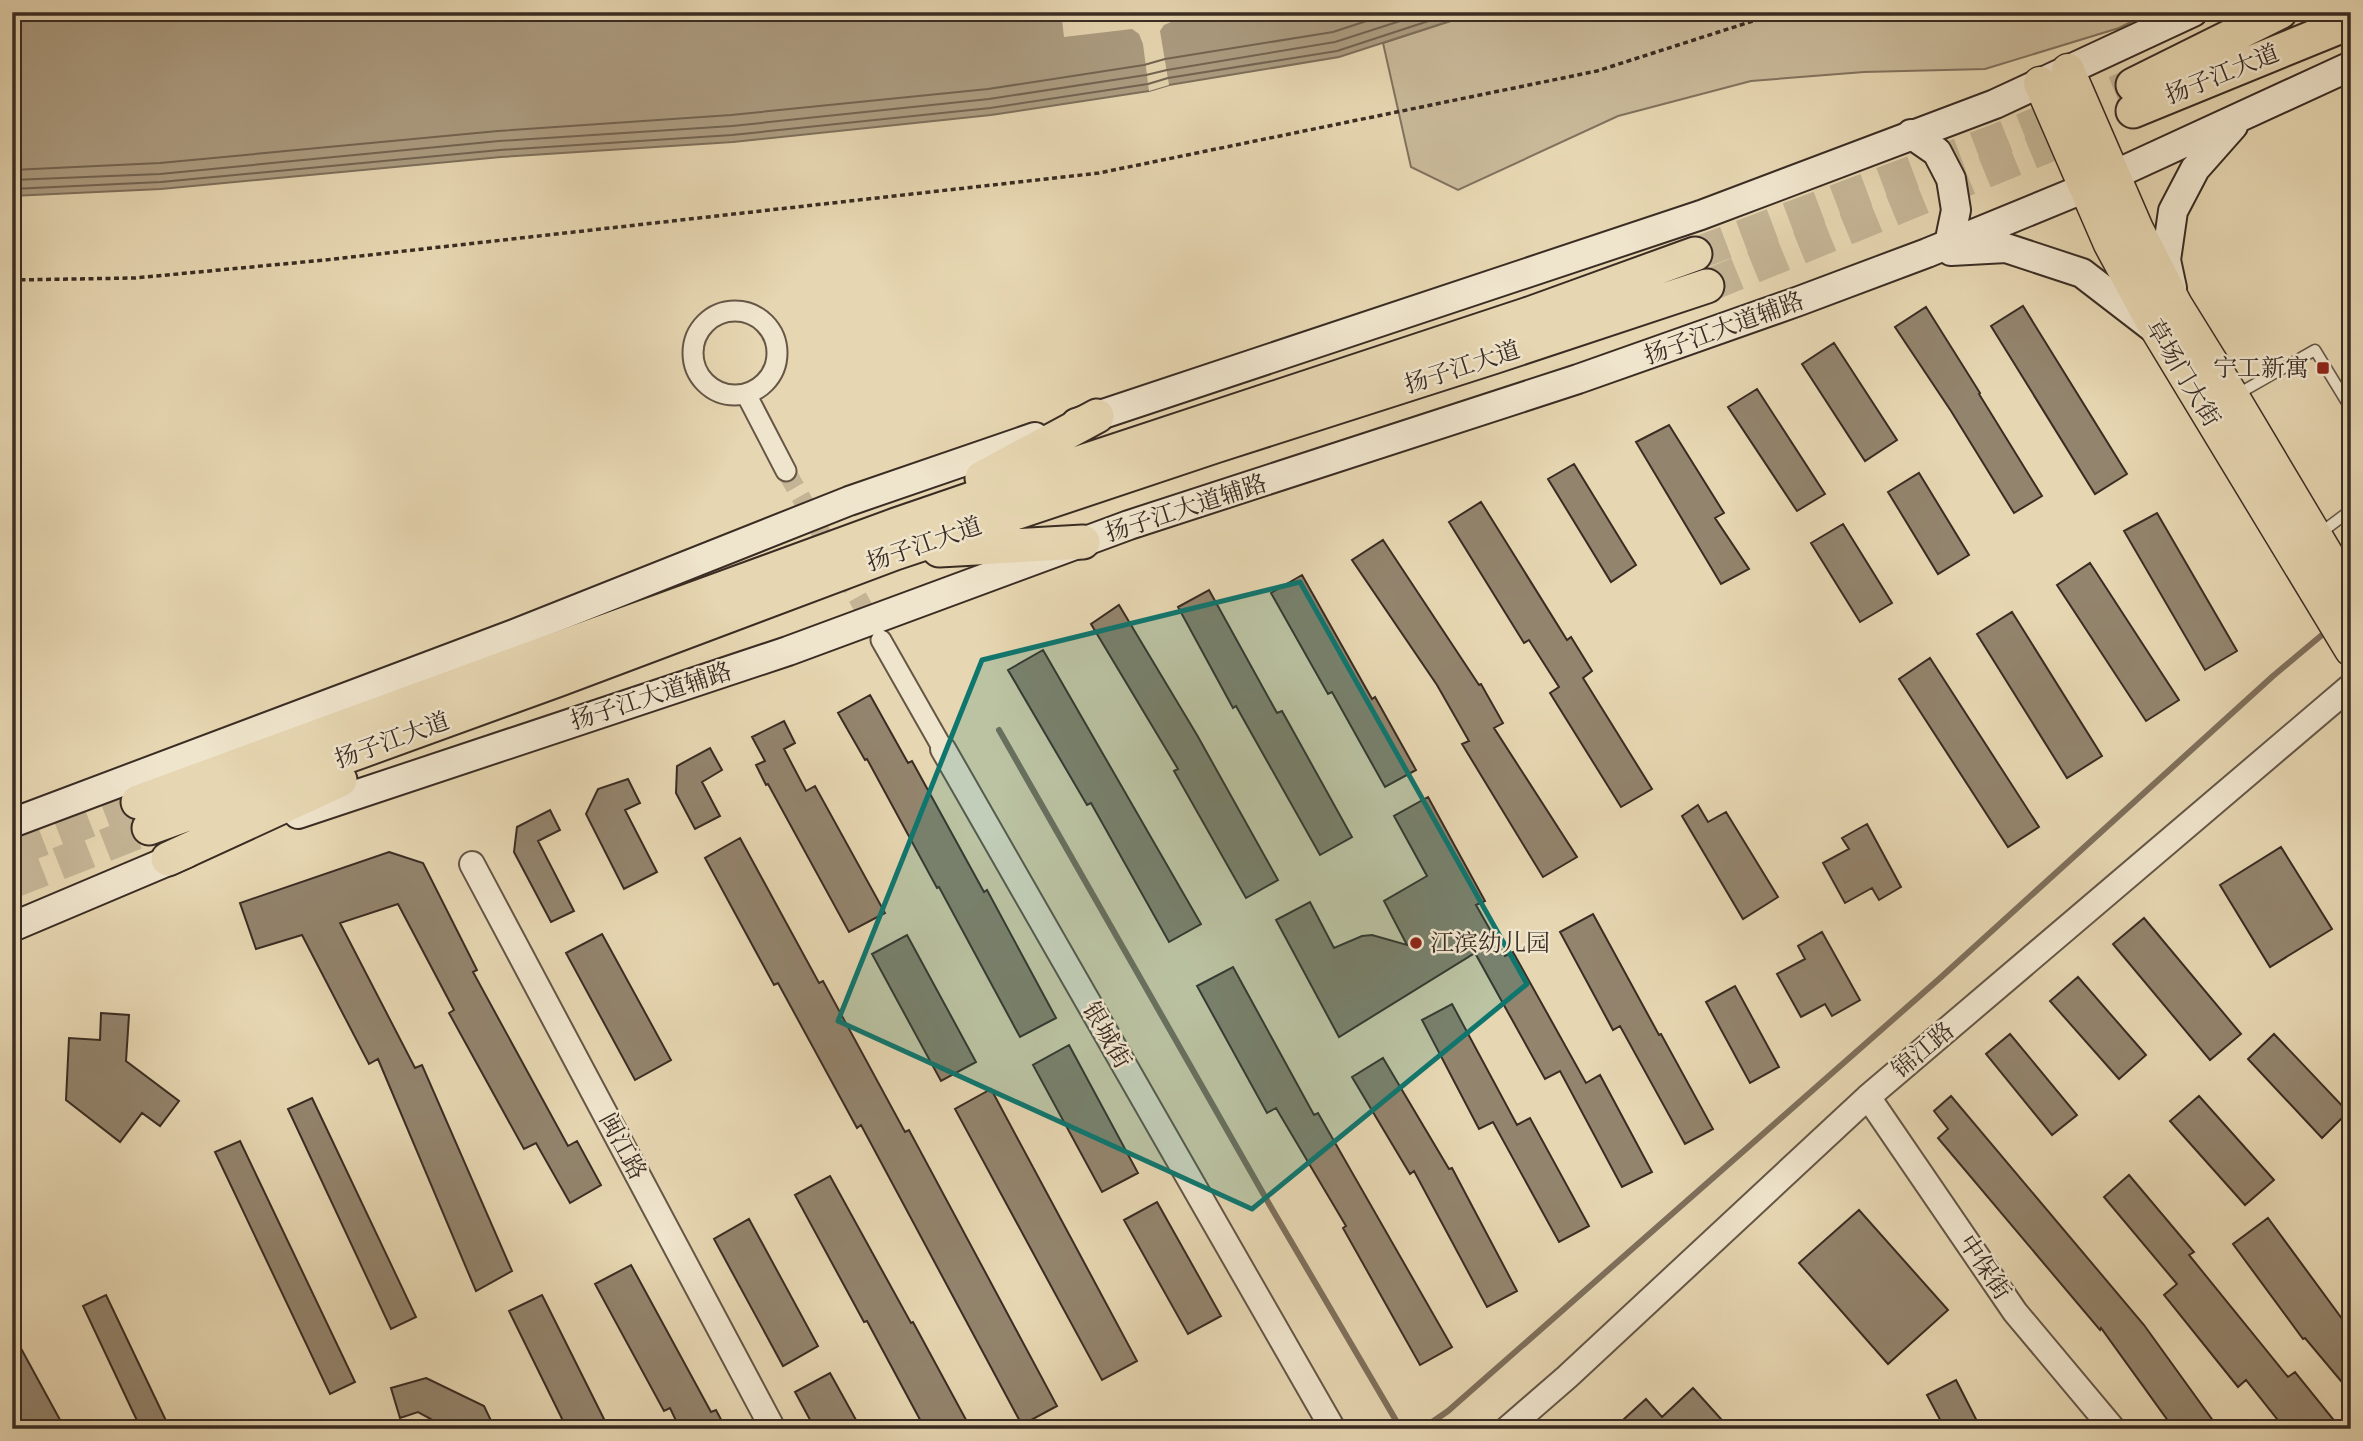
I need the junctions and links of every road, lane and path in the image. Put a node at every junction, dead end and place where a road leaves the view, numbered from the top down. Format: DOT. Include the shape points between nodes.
graph roads {
  1 [pos="1781,12"];
  2 [pos="2193,12"];
  3 [pos="2280,12"];
  4 [pos="2351,22"];
  5 [pos="2351,66"];
  6 [pos="2054,76"];
  7 [pos="2240,117"];
  8 [pos="1911,134"];
  9 [pos="2098,182"];
  10 [pos="1938,248"];
  11 [pos="1695,254"];
  12 [pos="12,280"];
  13 [pos="1707,286"];
  14 [pos="2176,305"];
  15 [pos="2157,330"];
  16 [pos="746,394"];
  17 [pos="2220,405"];
  18 [pos="2351,410"];
  19 [pos="1097,416"];
  20 [pos="786,471"];
  21 [pos="2351,510"];
  22 [pos="2316,536"];
  23 [pos="895,539"];
  24 [pos="1083,542"];
  25 [pos="2343,616"];
  26 [pos="881,640"];
  27 [pos="556,680"];
  28 [pos="2351,686"];
  29 [pos="943,749"];
  30 [pos="12,823"];
  31 [pos="167,859"];
  32 [pos="472,864"];
  33 [pos="12,927"];
  34 [pos="1868,1097"];
  35 [pos="774,1429"];
  36 [pos="1333,1429"];
  37 [pos="1507,1429"];
  38 [pos="2113,1429"];
  1 -- 12 [label="path" via="1597,71 1099,173 312,261 135,278"];
  2 -- 6 [label="main road"];
  3 -- 4 [label="highway, 扬子江大道" via="2133,98"];
  5 -- 7 [label="main road, 扬子江大道辅路"];
  6 -- 8 [label="main road" via="1995,104"];
  6 -- 9 [label="main road, 草场门大街"];
  7 -- 9 [label="main road, 扬子江大道辅路"];
  7 -- 14 [label="main road" via="2195,169 2173,211 2166,260"];
  8 -- 10 [label="main road" via="1937,152 1951,179 1956,211"];
  8 -- 19 [label="main road" via="1701,215"];
  9 -- 10 [label="main road, 扬子江大道辅路"];
  9 -- 14 [label="main road, 草场门大街" via="2137,229"];
  9 -- 15 [label="main road, 草场门大街" via="2110,244"];
  10 -- 15 [label="main road" via="2006,248 2082,273"];
  10 -- 24 [label="main road, 扬子江大道辅路" via="1578,379"];
  11 -- 23 [label="highway, 扬子江大道" via="1517,318 1027,480"];
  13 -- 23 [label="highway, 扬子江大道" via="1215,446"];
  14 -- 17 [label="main road, 草场门大街"];
  15 -- 17 [label="main road, 草场门大街"];
  16 -- 16 [label="street" via="759,388 772,372 777,352 767,326 750,314 729,311 716,315 697,334 693,362 707,385 719,393"];
  16 -- 20 [label="street"];
  17 -- 18 [label="lane" via="2315,350"];
  17 -- 22 [label="main road, 草场门大街"];
  17 -- 25 [label="main road, 草场门大街"];
  19 -- 23 [label="highway"];
  19 -- 30 [label="main road" via="849,501 514,634"];
  21 -- 22 [label="lane"];
  22 -- 25 [label="main road, 草场门大街"];
  23 -- 24 [label="highway"];
  23 -- 27 [label="highway, 扬子江大道"];
  23 -- 27 [label="highway, 扬子江大道" via="144,815"];
  24 -- 31 [label="main road, 扬子江大道辅路" via="788,651"];
  26 -- 29 [label="street, 银城街"];
  27 -- 31 [label="highway" via="452,732"];
  28 -- 34 [label="street, 锦江路"];
  29 -- 36 [label="street, 银城街"];
  31 -- 33 [label="main road, 扬子江大道辅路"];
  32 -- 35 [label="street, 闽江路"];
  34 -- 37 [label="street, 锦江路"];
  34 -- 38 [label="street, 中保街" via="2015,1311"];
}
